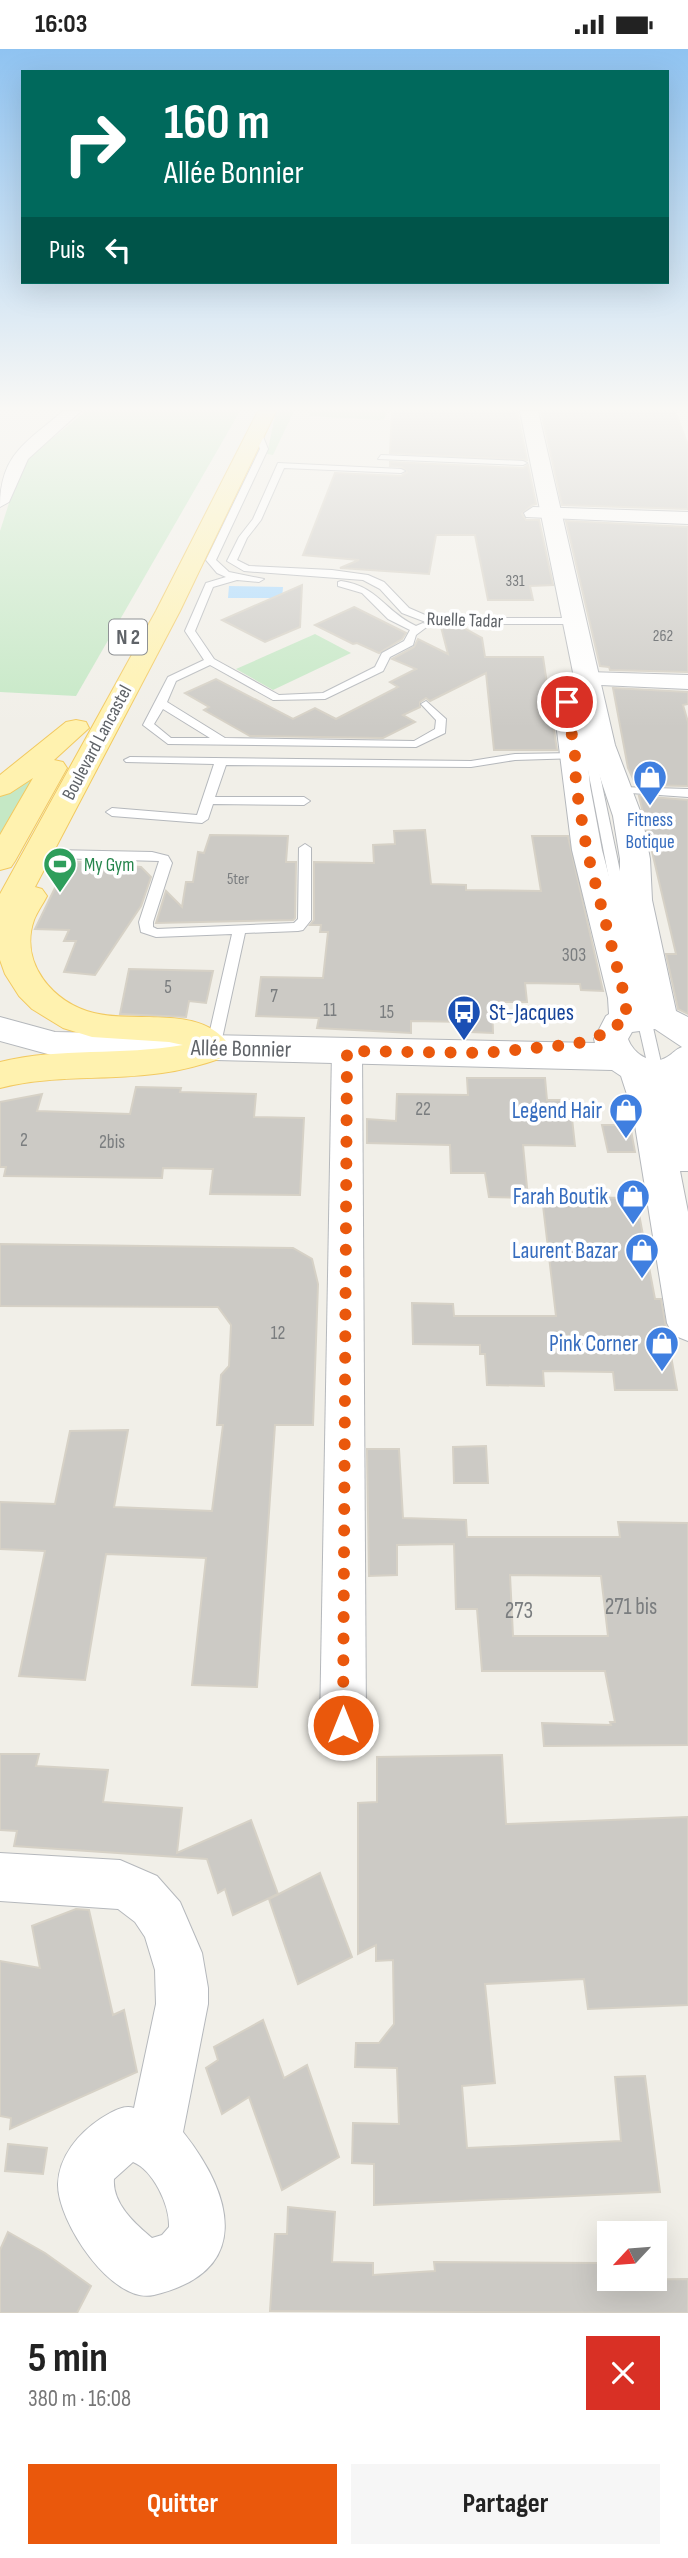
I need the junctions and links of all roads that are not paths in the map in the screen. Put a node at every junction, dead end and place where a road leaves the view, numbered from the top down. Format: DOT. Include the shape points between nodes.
graph roads {
  1 [pos="200,517"];
  2 [pos="212,517"];
  3 [pos="232,517"];
  4 [pos="258,517"];
  5 [pos="543,517"];
  6 [pos="639,517"];
  7 [pos="688,518"];
  8 [pos="234,578"];
  9 [pos="431,621"];
  10 [pos="564,621"];
  11 [pos="417,630"];
  12 [pos="117,657"];
  13 [pos="210,661"];
  14 [pos="587,679"];
  15 [pos="688,682"];
  16 [pos="162,703"];
  17 [pos="426,703"];
  18 [pos="90,720"];
  19 [pos="223,741"];
  20 [pos="575,756"];
  21 [pos="130,760"];
  22 [pos="220,761"];
  23 [pos="0,787"];
  24 [pos="620,790"];
  25 [pos="688,793"];
  26 [pos="208,800"];
  27 [pos="304,801"];
  28 [pos="112,812"];
  29 [pos="305,848"];
  30 [pos="53,854"];
  31 [pos="0,861"];
  32 [pos="0,923"];
  33 [pos="239,930"];
  34 [pos="635,976"];
  35 [pos="0,1029"];
  36 [pos="650,1041"];
  37 [pos="213,1048"];
  38 [pos="347,1051"];
  39 [pos="0,1075"];
  40 [pos="688,1172"];
  41 [pos="688,1255"];
  42 [pos="688,1323"];
  43 [pos="343,1725"];
  44 [pos="0,1877"];
  45 [pos="155,2142"];
  1 -- 12 [label="main road, N 2"];
  2 -- 18 [label="main road, Boulevard Lancastel / N 2" via="168,611"];
  3 -- 8 [label="lane" via="211,560 215,568"];
  4 -- 9 [label="lane, Ruelle Tadar" via="232,561 237,566 375,580 401,608"];
  5 -- 10 [label="street"];
  6 -- 7 [label="street"];
  8 -- 11 [label="lane" via="358,587 375,596 393,619"];
  8 -- 13 [label="lane" via="209,585 190,631"];
  9 -- 10 [label="lane, Ruelle Tadar"];
  9 -- 11 [label="lane"];
  10 -- 14 [label="street"];
  10 -- 20 [label="street"];
  10 -- 34 [label="lane"];
  11 -- 13 [label="lane" via="409,643 386,655 379,669 325,696 278,698"];
  13 -- 16 [label="lane" via="172,679"];
  14 -- 15 [label="street"];
  14 -- 24 [label="street" via="605,759"];
  16 -- 19 [label="lane"];
  16 -- 19 [label="lane" via="148,725 168,741"];
  17 -- 19 [label="lane" via="441,719 440,731 416,744"];
  18 -- 23 [label="main road"];
  18 -- 30 [label="main road" via="93,776"];
  18 -- 31 [label="main road, N 2"];
  18 -- 32 [label="main road, Boulevard Lancastel / N 2"];
  20 -- 22 [label="lane" via="515,757 471,764"];
  20 -- 36 [label="street" via="587,851 625,998"];
  21 -- 22 [label="lane"];
  22 -- 26 [label="lane"];
  24 -- 25 [label="lane"];
  24 -- 36 [label="street" via="637,883"];
  26 -- 27 [label="lane"];
  26 -- 28 [label="lane" via="202,819"];
  29 -- 33 [label="lane" via="303,923"];
  30 -- 33 [label="lane" via="164,859 146,929 156,933"];
  30 -- 37 [label="main road" via="18,921 15,958 22,979 37,998 64,1016 94,1025 188,1033"];
  33 -- 37 [label="lane"];
  35 -- 37 [label="street, Allée Bonnier" via="55,1044"];
  36 -- 38 [label="street, Allée Bonnier" via="484,1053"];
  36 -- 40 [label="street" via="677,1114"];
  36 -- 41 [label="lane"];
  36 -- 42 [label="street" via="651,1113"];
  37 -- 38 [label="street, Allée Bonnier"];
  37 -- 39 [label="main road" via="194,1056 122,1064 58,1064"];
  38 -- 43 [label="street"];
  44 -- 45 [label="street" via="123,1885 142,1895 174,1942 183,1984"];
}
